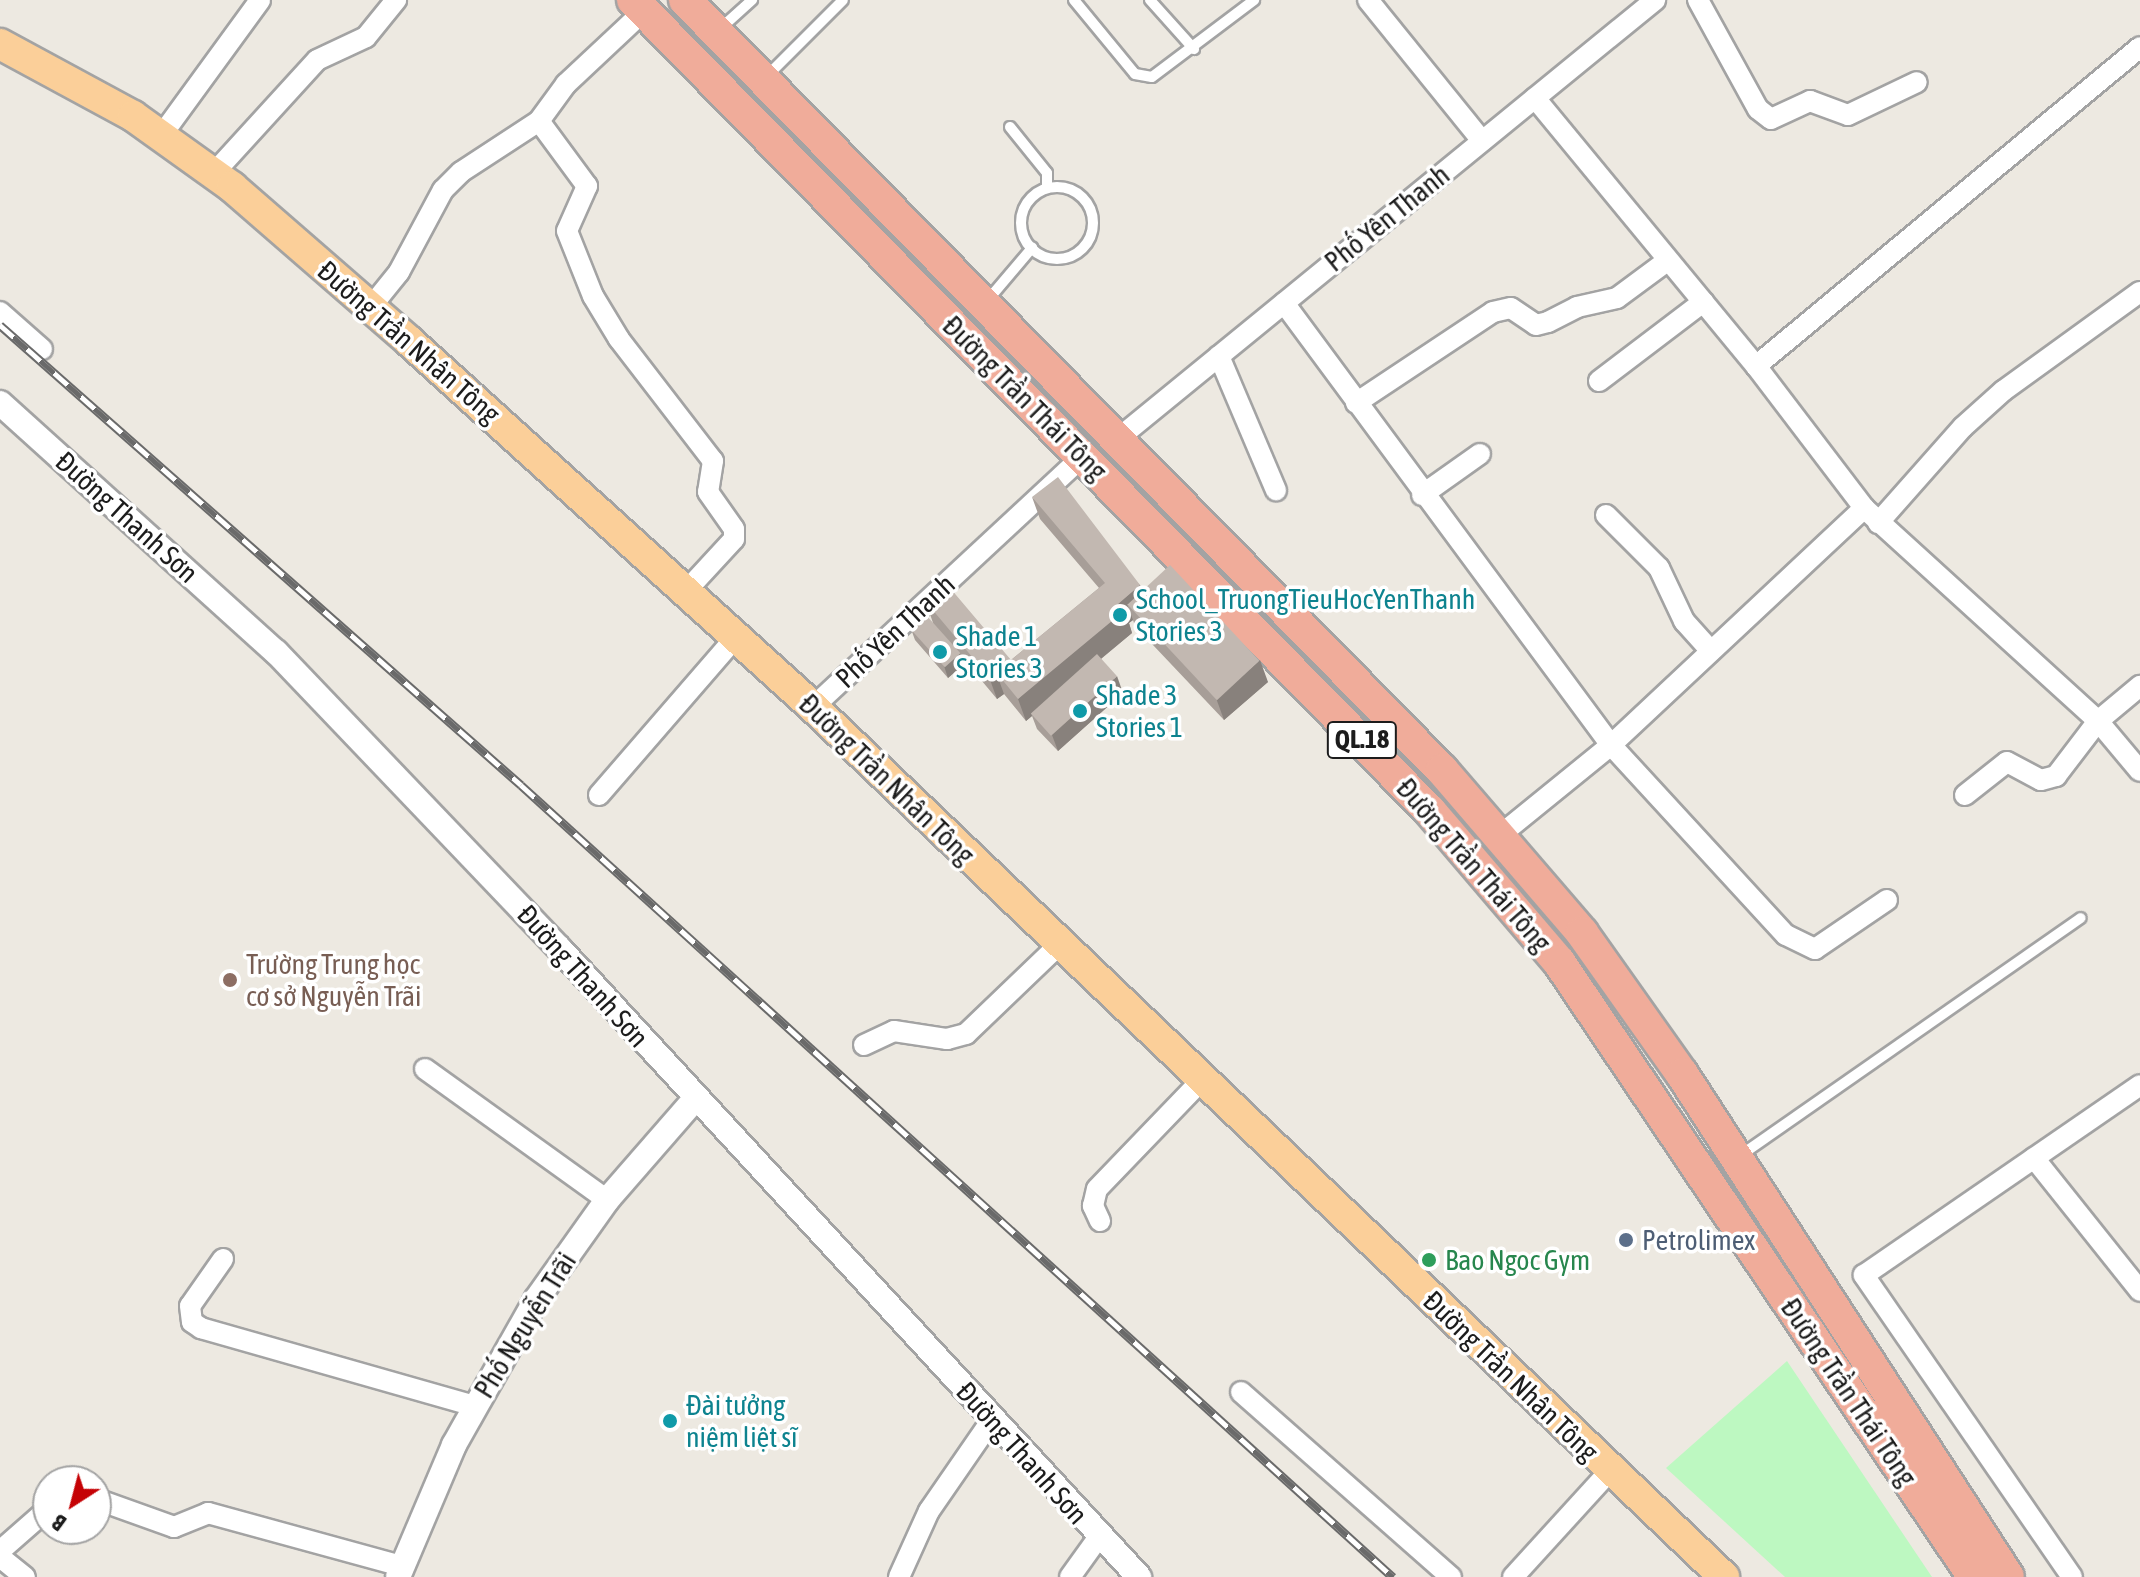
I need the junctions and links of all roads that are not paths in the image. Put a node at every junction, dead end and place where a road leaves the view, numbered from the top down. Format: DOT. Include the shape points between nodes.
graph roads {
  1 [pos="260,0"];
  2 [pos="396,0"];
  3 [pos="685,0"];
  4 [pos="752,0"];
  5 [pos="843,0"];
  6 [pos="1074,0"];
  7 [pos="1150,0"];
  8 [pos="1254,0"];
  9 [pos="1368,0"];
  10 [pos="1655,0"];
  11 [pos="1698,0"];
  12 [pos="638,6"];
  13 [pos="717,32"];
  14 [pos="0,44"];
  15 [pos="2140,47"];
  16 [pos="1194,49"];
  17 [pos="764,79"];
  18 [pos="1917,82"];
  19 [pos="1535,98"];
  20 [pos="539,121"];
  21 [pos="1010,127"];
  22 [pos="161,136"];
  23 [pos="1482,141"];
  24 [pos="213,174"];
  25 [pos="1047,188"];
  26 [pos="1032,248"];
  27 [pos="1667,261"];
  28 [pos="2140,292"];
  29 [pos="985,302"];
  30 [pos="1703,302"];
  31 [pos="1284,303"];
  32 [pos="370,308"];
  33 [pos="0,312"];
  34 [pos="42,349"];
  35 [pos="1219,356"];
  36 [pos="1756,366"];
  37 [pos="1599,381"];
  38 [pos="0,403"];
  39 [pos="1356,403"];
  40 [pos="1120,437"];
  41 [pos="1480,454"];
  42 [pos="1082,457"];
  43 [pos="1276,490"];
  44 [pos="1422,495"];
  45 [pos="1606,515"];
  46 [pos="1871,516"];
  47 [pos="687,590"];
  48 [pos="736,637"];
  49 [pos="1324,650"];
  50 [pos="1711,651"];
  51 [pos="1299,675"];
  52 [pos="2140,686"];
  53 [pos="813,707"];
  54 [pos="2098,721"];
  55 [pos="1611,745"];
  56 [pos="2140,771"];
  57 [pos="599,795"];
  58 [pos="1965,795"];
  59 [pos="1499,836"];
  60 [pos="1887,900"];
  61 [pos="2081,918"];
  62 [pos="1060,944"];
  63 [pos="864,1045"];
  64 [pos="425,1069"];
  65 [pos="1204,1078"];
  66 [pos="2140,1085"];
  67 [pos="695,1099"];
  68 [pos="1736,1158"];
  69 [pos="2034,1158"];
  70 [pos="607,1200"];
  71 [pos="1100,1221"];
  72 [pos="223,1259"];
  73 [pos="2140,1291"];
  74 [pos="1241,1392"];
  75 [pos="475,1406"];
  76 [pos="991,1421"];
  77 [pos="1609,1472"];
  78 [pos="112,1505"];
  79 [pos="32,1524"];
  80 [pos="1098,1538"];
  81 [pos="0,1554"];
  82 [pos="400,1572"];
  83 [pos="25,1577"];
  84 [pos="899,1577"];
  85 [pos="1070,1577"];
  86 [pos="1139,1577"];
  87 [pos="1451,1577"];
  88 [pos="1513,1577"];
  89 [pos="1724,1577"];
  90 [pos="1974,1577"];
  91 [pos="2008,1577"];
  92 [pos="2072,1577"];
  1 -- 22 [label="street"];
  2 -- 24 [label="street" via="366,37 317,60"];
  3 -- 13 [label="highway, Đường Trần Thái Tông / QL.18"];
  4 -- 13 [label="lane"];
  5 -- 17 [label="lane"];
  6 -- 16 [label="lane" via="1135,74 1159,74"];
  7 -- 16 [label="lane"];
  8 -- 16 [label="lane"];
  9 -- 23 [label="street"];
  10 -- 19 [label="street, Phố Yên Thanh"];
  11 -- 18 [label="street" via="1758,109 1771,119 1810,101 1848,115"];
  12 -- 20 [label="street"];
  12 -- 42 [label="highway, Đường Trần Thái Tông / QL.18"];
  13 -- 17 [label="highway, Đường Trần Thái Tông / QL.18"];
  14 -- 22 [label="main road, Đường Trần Nhân Tông"];
  15 -- 36 [label="street"];
  17 -- 29 [label="highway, Đường Trần Thái Tông / QL.18"];
  19 -- 23 [label="street, Phố Yên Thanh"];
  19 -- 27 [label="street"];
  20 -- 32 [label="street" via="461,172 443,190 399,272"];
  20 -- 47 [label="street" via="587,186 567,231 593,296 619,339 713,461 708,492 734,529 734,539"];
  21 -- 25 [label="lane" via="1047,173"];
  22 -- 24 [label="main road, Đường Trần Nhân Tông"];
  23 -- 31 [label="street, Phố Yên Thanh"];
  24 -- 32 [label="main road, Đường Trần Nhân Tông"];
  25 -- 26 [label="lane" via="1030,199 1021,217"];
  25 -- 26 [label="lane" via="1077,193 1090,209 1093,229 1084,247 1067,258 1047,257"];
  26 -- 29 [label="lane"];
  27 -- 30 [label="street"];
  27 -- 39 [label="street" via="1617,298 1577,307 1548,322 1536,325 1511,308 1493,312"];
  28 -- 46 [label="street" via="2003,391"];
  29 -- 40 [label="highway, Đường Trần Thái Tông / QL.18"];
  30 -- 36 [label="street"];
  30 -- 37 [label="street"];
  31 -- 35 [label="street, Phố Yên Thanh"];
  31 -- 39 [label="street"];
  32 -- 47 [label="main road, Đường Trần Nhân Tông"];
  33 -- 34 [label="street"];
  35 -- 40 [label="street, Phố Yên Thanh"];
  35 -- 43 [label="street"];
  36 -- 46 [label="street"];
  38 -- 67 [label="street, Đường Thanh Sơn" via="276,652"];
  39 -- 44 [label="street"];
  40 -- 49 [label="highway, Đường Trần Thái Tông / QL.18"];
  41 -- 44 [label="street"];
  42 -- 51 [label="highway, Đường Trần Thái Tông / QL.18"];
  42 -- 53 [label="street, Phố Yên Thanh"];
  44 -- 55 [label="street"];
  45 -- 50 [label="street" via="1659,568 1684,621"];
  46 -- 50 [label="street"];
  46 -- 54 [label="street"];
  47 -- 48 [label="main road, Đường Trần Nhân Tông"];
  48 -- 53 [label="main road, Đường Trần Nhân Tông"];
  48 -- 57 [label="street"];
  49 -- 51 [label="highway"];
  49 -- 59 [label="highway, Đường Trần Thái Tông / QL.18"];
  50 -- 55 [label="street"];
  51 -- 90 [label="highway, Đường Trần Thái Tông / QL.18" via="1430,811 1559,962"];
  52 -- 54 [label="street"];
  53 -- 62 [label="main road, Đường Trần Nhân Tông"];
  54 -- 56 [label="street"];
  54 -- 58 [label="street" via="2049,780 2007,762"];
  55 -- 59 [label="street"];
  55 -- 60 [label="street" via="1801,946 1815,949 1831,942"];
  59 -- 68 [label="highway, Đường Trần Thái Tông / QL.18" via="1582,933"];
  61 -- 68 [label="lane"];
  62 -- 63 [label="street" via="966,1034 947,1039 894,1031"];
  62 -- 65 [label="main road, Đường Trần Nhân Tông"];
  64 -- 70 [label="street"];
  65 -- 71 [label="street" via="1097,1189 1093,1206"];
  65 -- 77 [label="main road, Đường Trần Nhân Tông"];
  66 -- 69 [label="street"];
  67 -- 70 [label="street, Phố Nguyễn Trãi"];
  67 -- 76 [label="street, Đường Thanh Sơn"];
  68 -- 91 [label="highway, Đường Trần Thái Tông / QL.18"];
  69 -- 73 [label="street"];
  69 -- 92 [label="street" via="1864,1275"];
  70 -- 75 [label="street, Phố Nguyễn Trãi" via="536,1300"];
  72 -- 75 [label="street" via="190,1306 192,1322 201,1328"];
  74 -- 87 [label="street"];
  75 -- 82 [label="street, Phố Nguyễn Trãi"];
  76 -- 80 [label="street, Đường Thanh Sơn"];
  76 -- 84 [label="street" via="929,1511"];
  77 -- 88 [label="street"];
  77 -- 89 [label="main road, Đường Trần Nhân Tông"];
  78 -- 82 [label="street" via="174,1527 208,1513"];
  79 -- 81 [label="street"];
  80 -- 85 [label="street"];
  80 -- 86 [label="street, Đường Thanh Sơn"];
  81 -- 83 [label="street"];
}
